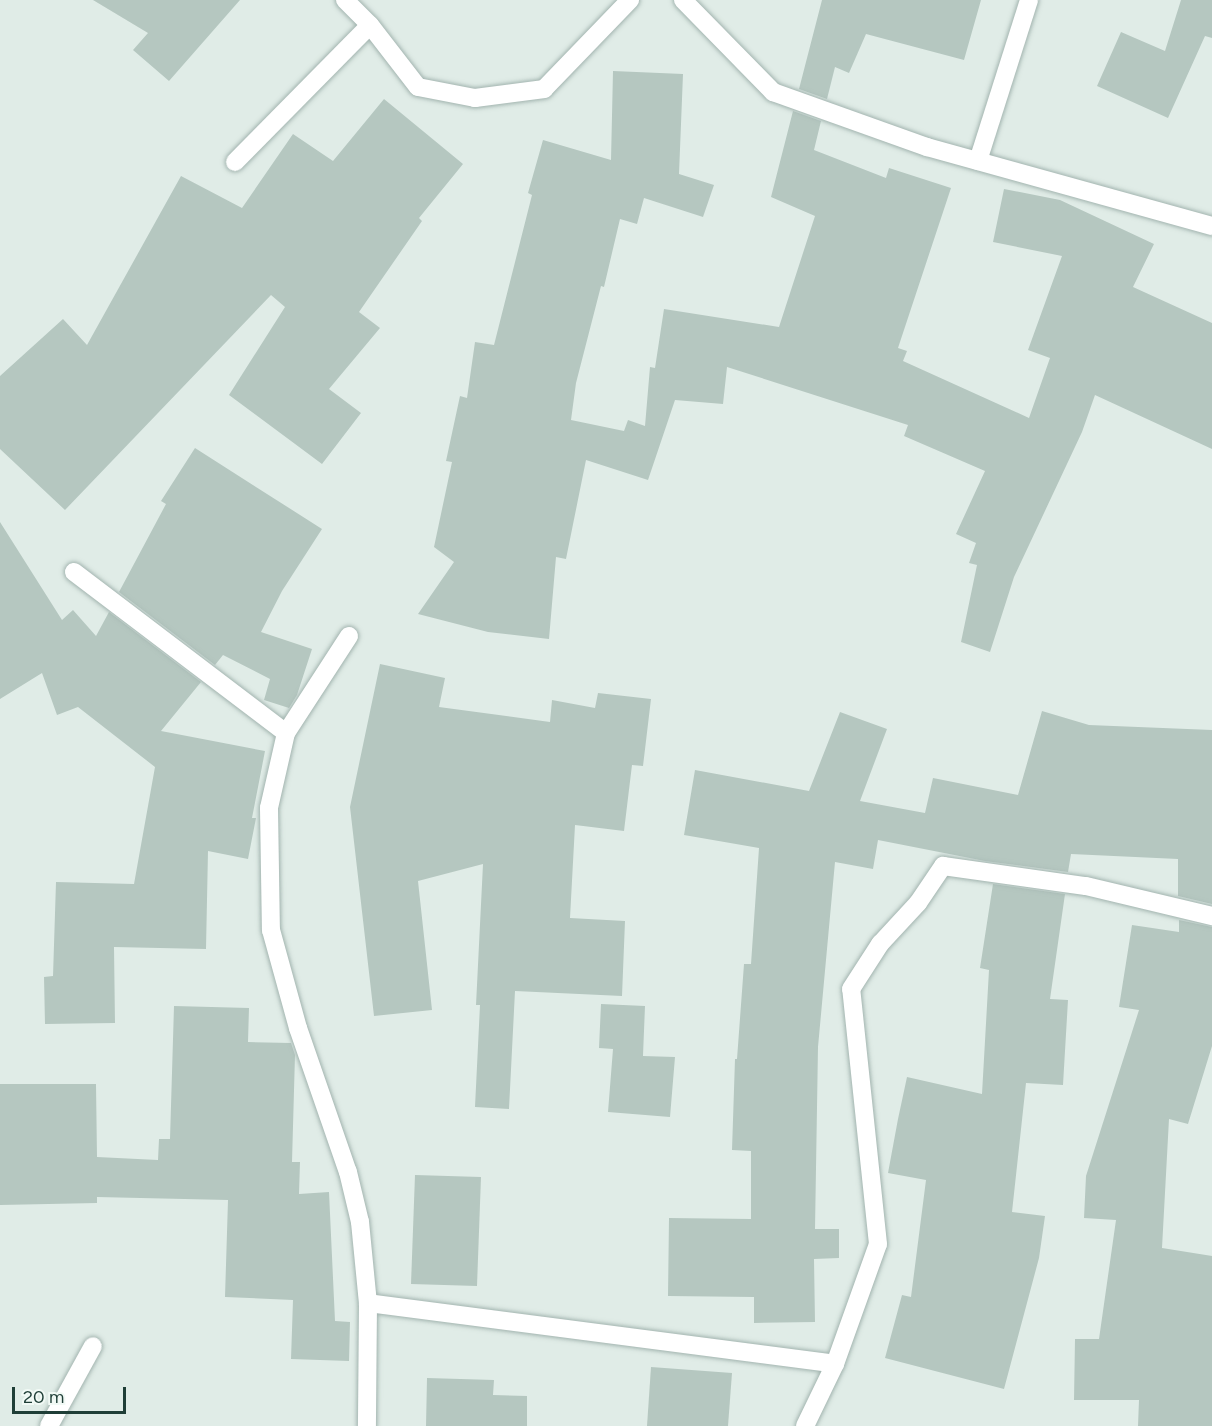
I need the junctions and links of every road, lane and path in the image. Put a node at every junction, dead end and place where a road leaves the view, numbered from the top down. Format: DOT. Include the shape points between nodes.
graph roads {
  1 [pos="345,0"];
  2 [pos="630,0"];
  3 [pos="683,0"];
  4 [pos="1029,0"];
  5 [pos="370,25"];
  6 [pos="978,161"];
  7 [pos="235,162"];
  8 [pos="1212,226"];
  9 [pos="74,572"];
  10 [pos="349,636"];
  11 [pos="286,733"];
  12 [pos="1212,916"];
  13 [pos="368,1303"];
  14 [pos="93,1346"];
  15 [pos="835,1364"];
  16 [pos="49,1426"];
  17 [pos="367,1426"];
  18 [pos="806,1426"];
  1 -- 5 [label="street"];
  2 -- 5 [label="street" via="544,89 475,98 418,87"];
  3 -- 6 [label="street" via="773,92 927,147"];
  4 -- 6 [label="street"];
  5 -- 7 [label="street"];
  6 -- 8 [label="street"];
  9 -- 11 [label="street"];
  10 -- 11 [label="street"];
  11 -- 13 [label="street" via="269,808 271,930 298,1028 348,1172 360,1222"];
  12 -- 15 [label="street" via="1086,886 943,866 918,903 880,944 851,989 878,1244"];
  13 -- 15 [label="street"];
  13 -- 17 [label="street"];
  14 -- 16 [label="street"];
  15 -- 18 [label="street"];
}
